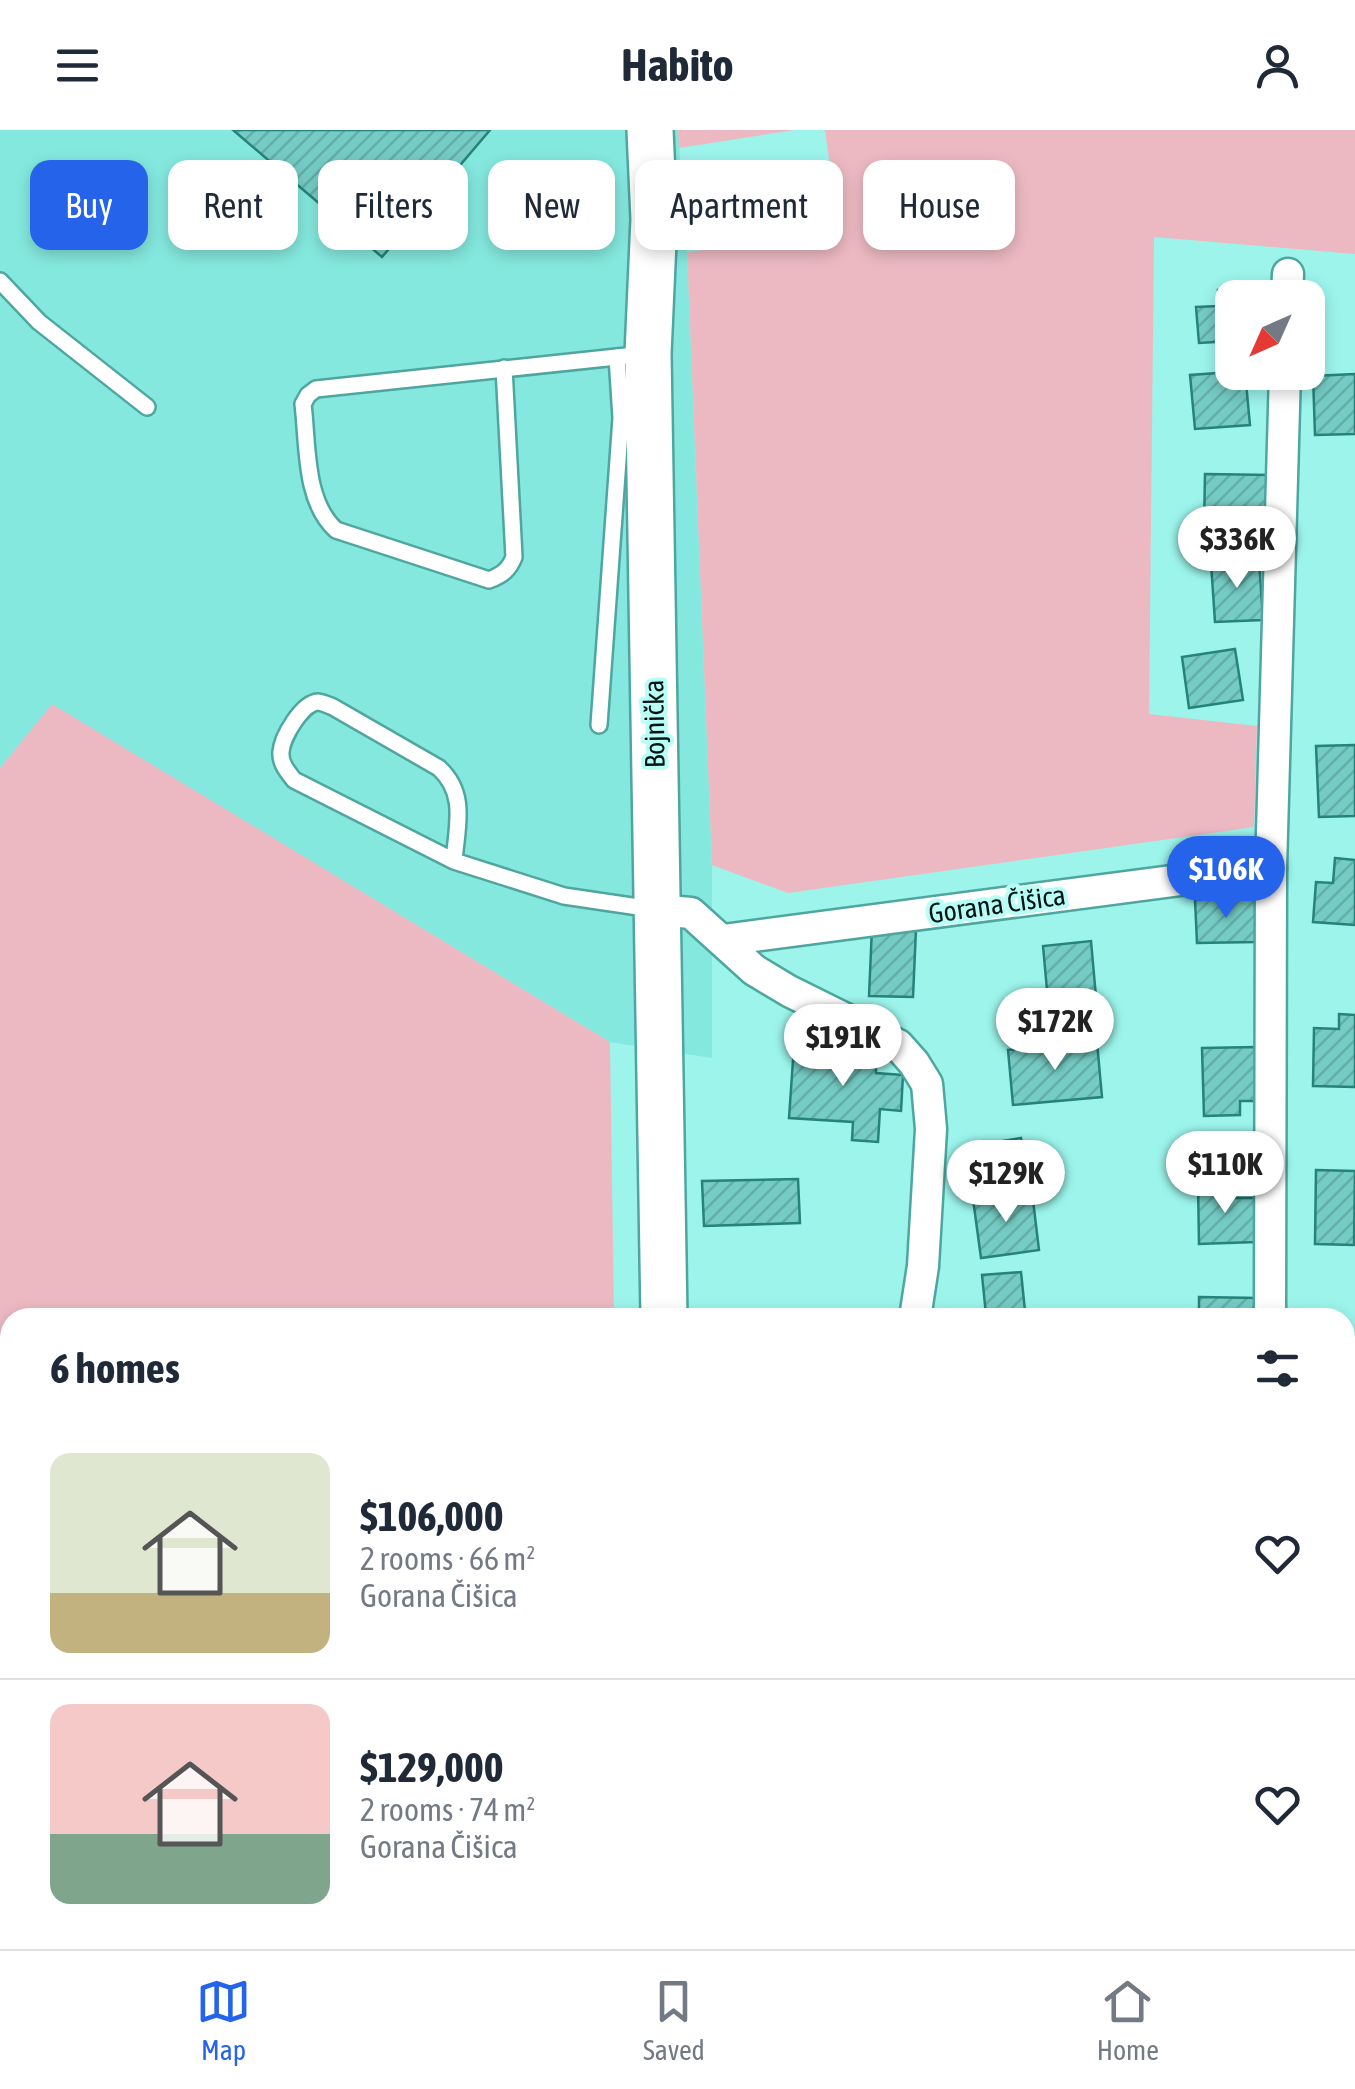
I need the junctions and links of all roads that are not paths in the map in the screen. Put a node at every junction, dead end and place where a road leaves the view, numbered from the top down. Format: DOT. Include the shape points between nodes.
graph roads {
  1 [pos="650,130"];
  2 [pos="0,281"];
  3 [pos="633,355"];
  4 [pos="504,368"];
  5 [pos="1284,390"];
  6 [pos="147,407"];
  7 [pos="599,725"];
  8 [pos="454,860"];
  9 [pos="1271,868"];
  10 [pos="656,910"];
  11 [pos="723,940"];
  12 [pos="664,1308"];
  13 [pos="917,1308"];
  14 [pos="1270,1308"];
  1 -- 3 [label="main road, Bojnička" via="654,219"];
  2 -- 6 [label="lane" via="39,322"];
  3 -- 4 [label="lane"];
  3 -- 7 [label="lane" via="621,418"];
  3 -- 10 [label="main road, Bojnička"];
  4 -- 4 [label="lane" via="308,394 303,404 323,518 336,530 489,580 501,576 514,556"];
  5 -- 9 [label="street"];
  8 -- 8 [label="lane" via="294,780 281,752 306,706 333,707 451,779 458,795"];
  8 -- 10 [label="lane" via="564,896"];
  9 -- 11 [label="street, Gorana Čišica"];
  9 -- 14 [label="street"];
  10 -- 11 [label="street" via="692,912"];
  10 -- 12 [label="main road, Bojnička"];
  11 -- 13 [label="street" via="754,970 898,1045 927,1084 931,1130"];
}
